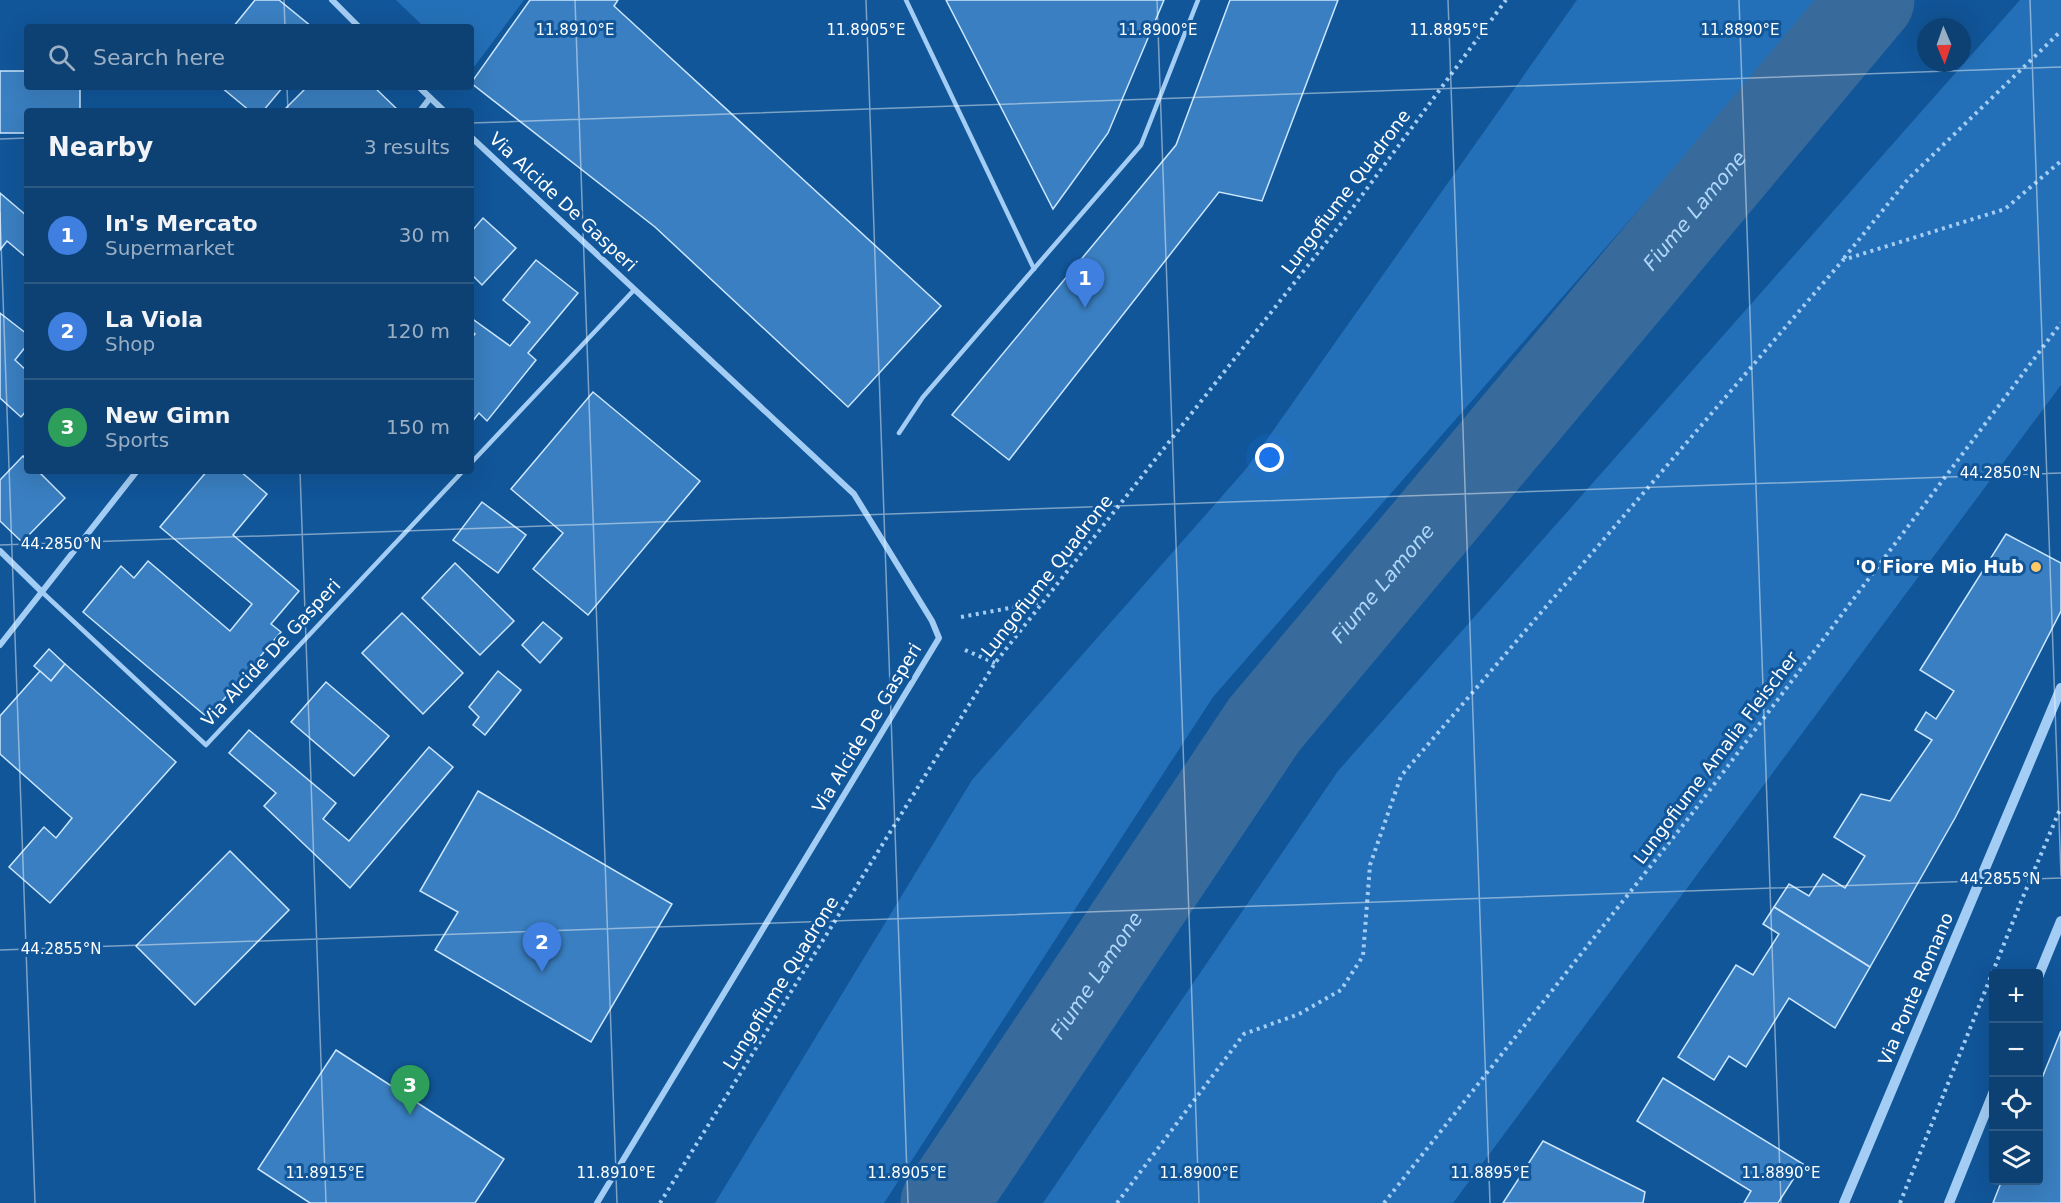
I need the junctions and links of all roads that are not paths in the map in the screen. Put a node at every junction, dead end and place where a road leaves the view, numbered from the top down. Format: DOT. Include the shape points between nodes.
graph roads {
  1 [pos="332,0"];
  2 [pos="906,0"];
  3 [pos="1198,0"];
  4 [pos="356,24"];
  5 [pos="422,90"];
  6 [pos="430,98"];
  7 [pos="422,108"];
  8 [pos="441,108"];
  9 [pos="474,139"];
  10 [pos="1034,269"];
  11 [pos="634,290"];
  12 [pos="899,433"];
  13 [pos="474,460"];
  14 [pos="135,474"];
  15 [pos="460,474"];
  16 [pos="0,551"];
  17 [pos="42,592"];
  18 [pos="0,645"];
  19 [pos="2061,688"];
  20 [pos="2061,921"];
  21 [pos="2041,969"];
  22 [pos="1989,1103"];
  23 [pos="597,1203"];
  24 [pos="1844,1203"];
  25 [pos="1949,1203"];
  1 -- 4 [label="street"];
  2 -- 10 [label="lane"];
  3 -- 10 [label="lane" via="1141,145"];
  5 -- 6 [label="street"];
  6 -- 7 [label="street"];
  6 -- 8 [label="street"];
  9 -- 11 [label="street, Via Alcide De Gasperi"];
  10 -- 12 [label="lane" via="924,397"];
  11 -- 13 [label="lane, Via Alcide De Gasperi"];
  11 -- 23 [label="street, Via Alcide De Gasperi" via="854,494 939,638"];
  14 -- 17 [label="street"];
  15 -- 17 [label="lane, Via Alcide De Gasperi" via="206,745"];
  16 -- 17 [label="street"];
  17 -- 18 [label="street"];
  19 -- 24 [label="street, Via Ponte Romano"];
  20 -- 21 [label="street"];
  22 -- 25 [label="street"];
}
